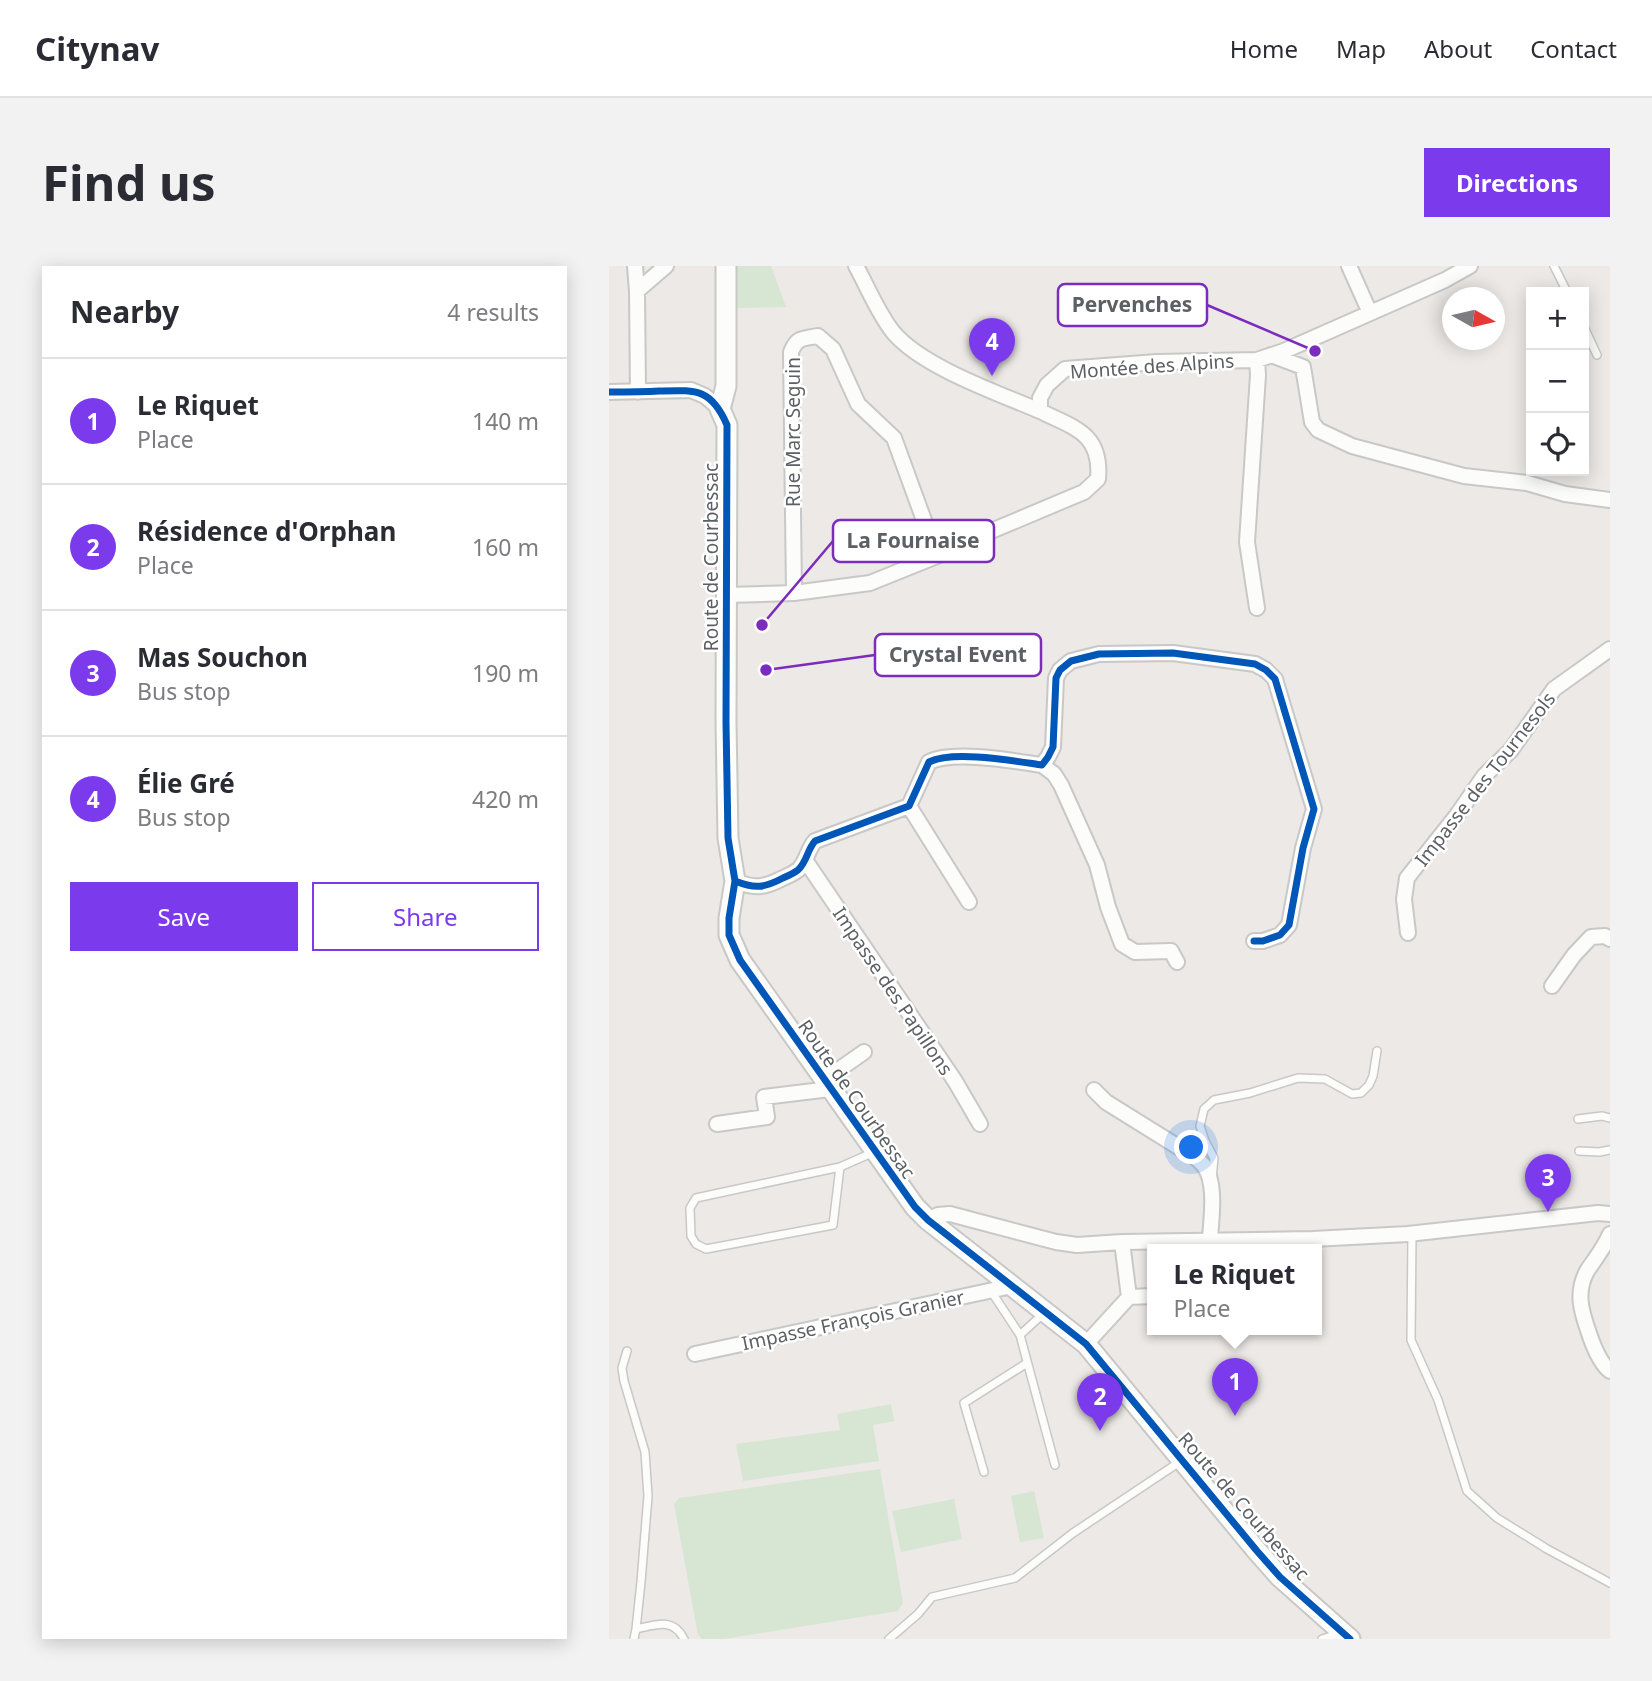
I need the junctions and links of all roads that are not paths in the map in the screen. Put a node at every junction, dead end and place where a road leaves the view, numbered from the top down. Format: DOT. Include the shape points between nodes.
graph roads {
  1 [pos="635,266"];
  2 [pos="666,266"];
  3 [pos="726,266"];
  4 [pos="856,266"];
  5 [pos="1349,266"];
  6 [pos="1471,266"];
  7 [pos="1554,266"];
  8 [pos="1564,287"];
  9 [pos="637,291"];
  10 [pos="1370,313"];
  11 [pos="1589,338"];
  12 [pos="1597,355"];
  13 [pos="1264,358"];
  14 [pos="609,392"];
  15 [pos="638,392"];
  16 [pos="720,409"];
  17 [pos="1040,411"];
  18 [pos="1610,500"];
  19 [pos="937,556"];
  20 [pos="794,593"];
  21 [pos="726,595"];
  22 [pos="1257,608"];
  23 [pos="1610,649"];
  24 [pos="1042,765"];
  25 [pos="909,806"];
  26 [pos="805,860"];
  27 [pos="736,880"];
  28 [pos="969,902"];
  29 [pos="1408,933"];
  30 [pos="1610,939"];
  31 [pos="1254,941"];
  32 [pos="1177,962"];
  33 [pos="1552,986"];
  34 [pos="1377,1051"];
  35 [pos="864,1052"];
  36 [pos="827,1084"];
  37 [pos="1094,1090"];
  38 [pos="1610,1118"];
  39 [pos="1578,1119"];
  40 [pos="717,1124"];
  41 [pos="979,1124"];
  42 [pos="1610,1150"];
  43 [pos="1579,1151"];
  44 [pos="875,1152"];
  45 [pos="840,1167"];
  46 [pos="1211,1182"];
  47 [pos="1610,1214"];
  48 [pos="928,1220"];
  49 [pos="1412,1234"];
  50 [pos="1610,1234"];
  51 [pos="1210,1240"];
  52 [pos="1122,1242"];
  53 [pos="1012,1286"];
  54 [pos="991,1291"];
  55 [pos="1147,1296"];
  56 [pos="1129,1297"];
  57 [pos="1045,1312"];
  58 [pos="1020,1335"];
  59 [pos="1086,1344"];
  60 [pos="627,1351"];
  61 [pos="695,1354"];
  62 [pos="1027,1363"];
  63 [pos="1610,1371"];
  64 [pos="1182,1460"];
  65 [pos="1055,1465"];
  66 [pos="984,1472"];
  67 [pos="1610,1583"];
  68 [pos="636,1629"];
  69 [pos="1346,1636"];
  70 [pos="634,1639"];
  71 [pos="684,1639"];
  72 [pos="889,1639"];
  73 [pos="1322,1639"];
  1 -- 9 [label="street"];
  2 -- 9 [label="street"];
  3 -- 16 [label="street" via="726,386"];
  4 -- 17 [label="street" via="894,332 910,348 949,371"];
  5 -- 10 [label="street"];
  6 -- 10 [label="street, Montée des Alpins"];
  7 -- 8 [label="lane"];
  9 -- 15 [label="street"];
  10 -- 13 [label="street, Montée des Alpins"];
  11 -- 12 [label="lane"];
  13 -- 17 [label="street, Montée des Alpins" via="1065,369 1047,385"];
  13 -- 18 [label="street" via="1303,367 1312,422 1318,430 1352,446 1464,476"];
  13 -- 22 [label="street" via="1258,375 1247,542"];
  14 -- 15 [label="street"];
  15 -- 16 [label="street" via="691,390"];
  16 -- 21 [label="street, Route de Courbessac" via="727,425"];
  17 -- 19 [label="street" via="1084,432 1100,463 1098,478 1084,492"];
  19 -- 20 [label="street" via="870,583"];
  19 -- 20 [label="street, Rue Marc Seguin" via="894,438 858,404 833,349 818,336 800,339 791,352"];
  20 -- 21 [label="street"];
  21 -- 27 [label="street, Route de Courbessac" via="727,838"];
  23 -- 29 [label="street, Impasse des Tournesols" via="1554,689 1511,750 1484,776 1407,878"];
  24 -- 25 [label="street" via="983,757 937,758 929,762"];
  24 -- 31 [label="street" via="1053,747 1056,678 1072,661 1099,654 1173,653 1255,664 1266,670 1275,679 1314,809 1289,925 1280,935"];
  24 -- 32 [label="street" via="1061,785 1097,865 1122,944 1135,951 1171,951"];
  25 -- 26 [label="street" via="815,841"];
  25 -- 28 [label="street"];
  26 -- 27 [label="street" via="798,870 769,886 754,887"];
  26 -- 41 [label="street, Impasse des Papillons"];
  27 -- 36 [label="street, Route de Courbessac" via="729,935 740,960"];
  30 -- 33 [label="street" via="1591,937"];
  34 -- 46 [label="lane" via="1373,1076 1361,1093 1352,1094 1325,1079 1298,1078 1214,1100 1204,1109 1200,1126 1215,1158"];
  35 -- 36 [label="street"];
  36 -- 40 [label="street" via="764,1097 767,1117"];
  36 -- 44 [label="street, Route de Courbessac"];
  37 -- 46 [label="street" via="1196,1158 1206,1167"];
  38 -- 39 [label="lane"];
  42 -- 43 [label="lane"];
  44 -- 45 [label="lane"];
  44 -- 48 [label="street, Route de Courbessac"];
  45 -- 45 [label="lane" via="833,1225 706,1249 691,1236 690,1208 696,1198"];
  46 -- 51 [label="street"];
  47 -- 49 [label="street"];
  48 -- 52 [label="street" via="950,1214 1056,1242"];
  48 -- 53 [label="street, Route de Courbessac"];
  49 -- 51 [label="street"];
  49 -- 67 [label="lane" via="1411,1340 1438,1400 1467,1491 1497,1518"];
  50 -- 63 [label="street" via="1587,1272 1580,1302 1593,1345"];
  51 -- 52 [label="street"];
  52 -- 56 [label="street"];
  53 -- 54 [label="street, Impasse François Granier"];
  53 -- 57 [label="street, Route de Courbessac"];
  54 -- 58 [label="lane"];
  54 -- 61 [label="street, Impasse François Granier"];
  55 -- 56 [label="street"];
  56 -- 59 [label="street"];
  57 -- 58 [label="lane"];
  57 -- 59 [label="street, Route de Courbessac"];
  58 -- 62 [label="lane"];
  59 -- 64 [label="street, Route de Courbessac"];
  60 -- 68 [label="lane" via="622,1368 645,1452 648,1496"];
  62 -- 65 [label="lane"];
  62 -- 66 [label="lane" via="964,1403"];
  64 -- 69 [label="street, Route de Courbessac" via="1280,1577"];
  64 -- 72 [label="lane" via="1015,1578 932,1597"];
  68 -- 70 [label="lane"];
  68 -- 71 [label="lane" via="672,1625"];
  69 -- 73 [label="lane"];
}
